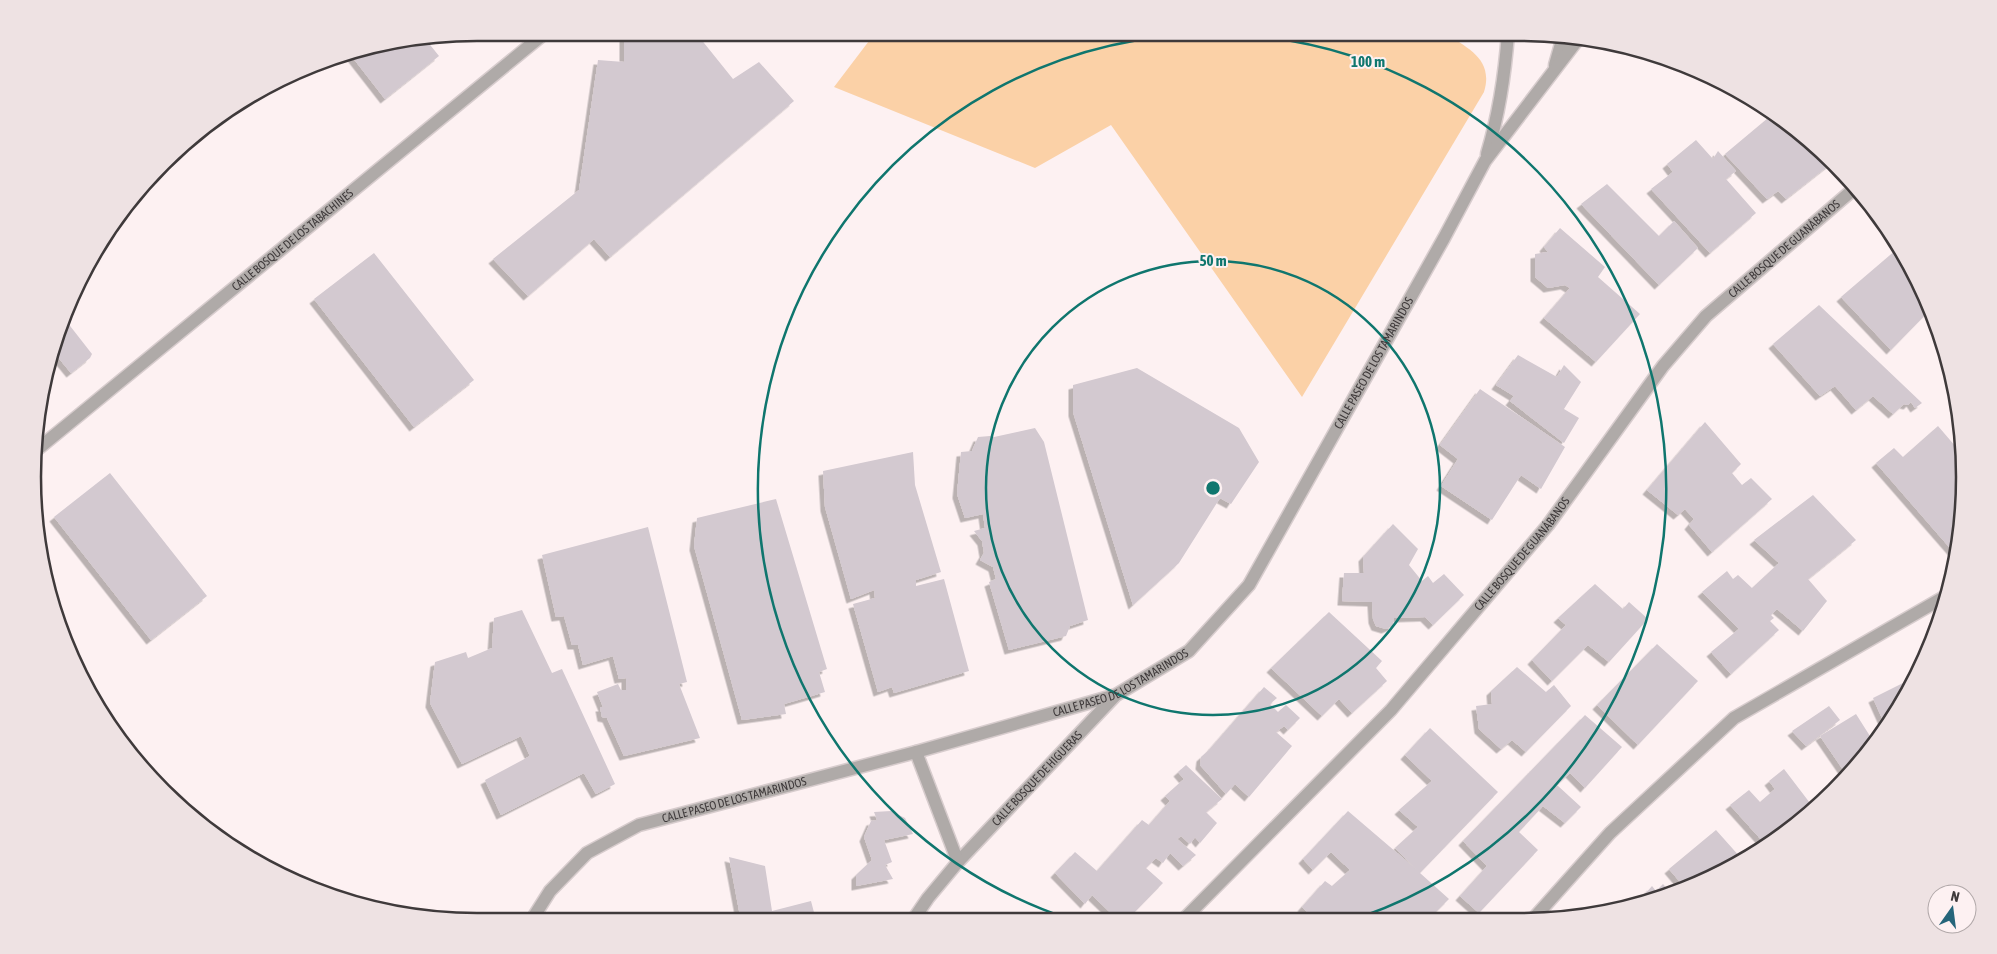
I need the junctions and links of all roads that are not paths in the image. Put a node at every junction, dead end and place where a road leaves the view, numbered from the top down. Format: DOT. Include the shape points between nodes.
graph roads {
  1 [pos="535,41"];
  2 [pos="1507,41"];
  3 [pos="1561,43"];
  4 [pos="1574,45"];
  5 [pos="1547,80"];
  6 [pos="1485,161"];
  7 [pos="1850,192"];
  8 [pos="42,445"];
  9 [pos="1938,601"];
  10 [pos="1116,695"];
  11 [pos="916,752"];
  12 [pos="958,862"];
  13 [pos="1539,912"];
  14 [pos="536,913"];
  15 [pos="918,913"];
  16 [pos="1190,913"];
  1 -- 8 [label="street, CALLE BOSQUE DE LOS TABACHINES"];
  2 -- 6 [label="street, CALLE PASEO DE LOS TAMARINDOS" via="1496,123"];
  3 -- 5 [label="street"];
  4 -- 5 [label="street, CALLE PASEO DE LOS TAMARINDOS"];
  5 -- 6 [label="street, CALLE PASEO DE LOS TAMARINDOS"];
  6 -- 10 [label="street, CALLE PASEO DE LOS TAMARINDOS" via="1249,585 1189,651"];
  7 -- 16 [label="street, CALLE BOSQUE DE GUANÁBANOS" via="1706,316 1663,366 1548,525 1391,710"];
  9 -- 13 [label="street" via="1734,718 1610,833"];
  10 -- 11 [label="street, CALLE PASEO DE LOS TAMARINDOS"];
  10 -- 12 [label="street, CALLE BOSQUE DE HIGUERAS"];
  11 -- 12 [label="street"];
  11 -- 14 [label="street, CALLE PASEO DE LOS TAMARINDOS" via="639,826 587,852 550,891"];
  12 -- 15 [label="street, CALLE BOSQUE DE HIGUERAS"];
}
